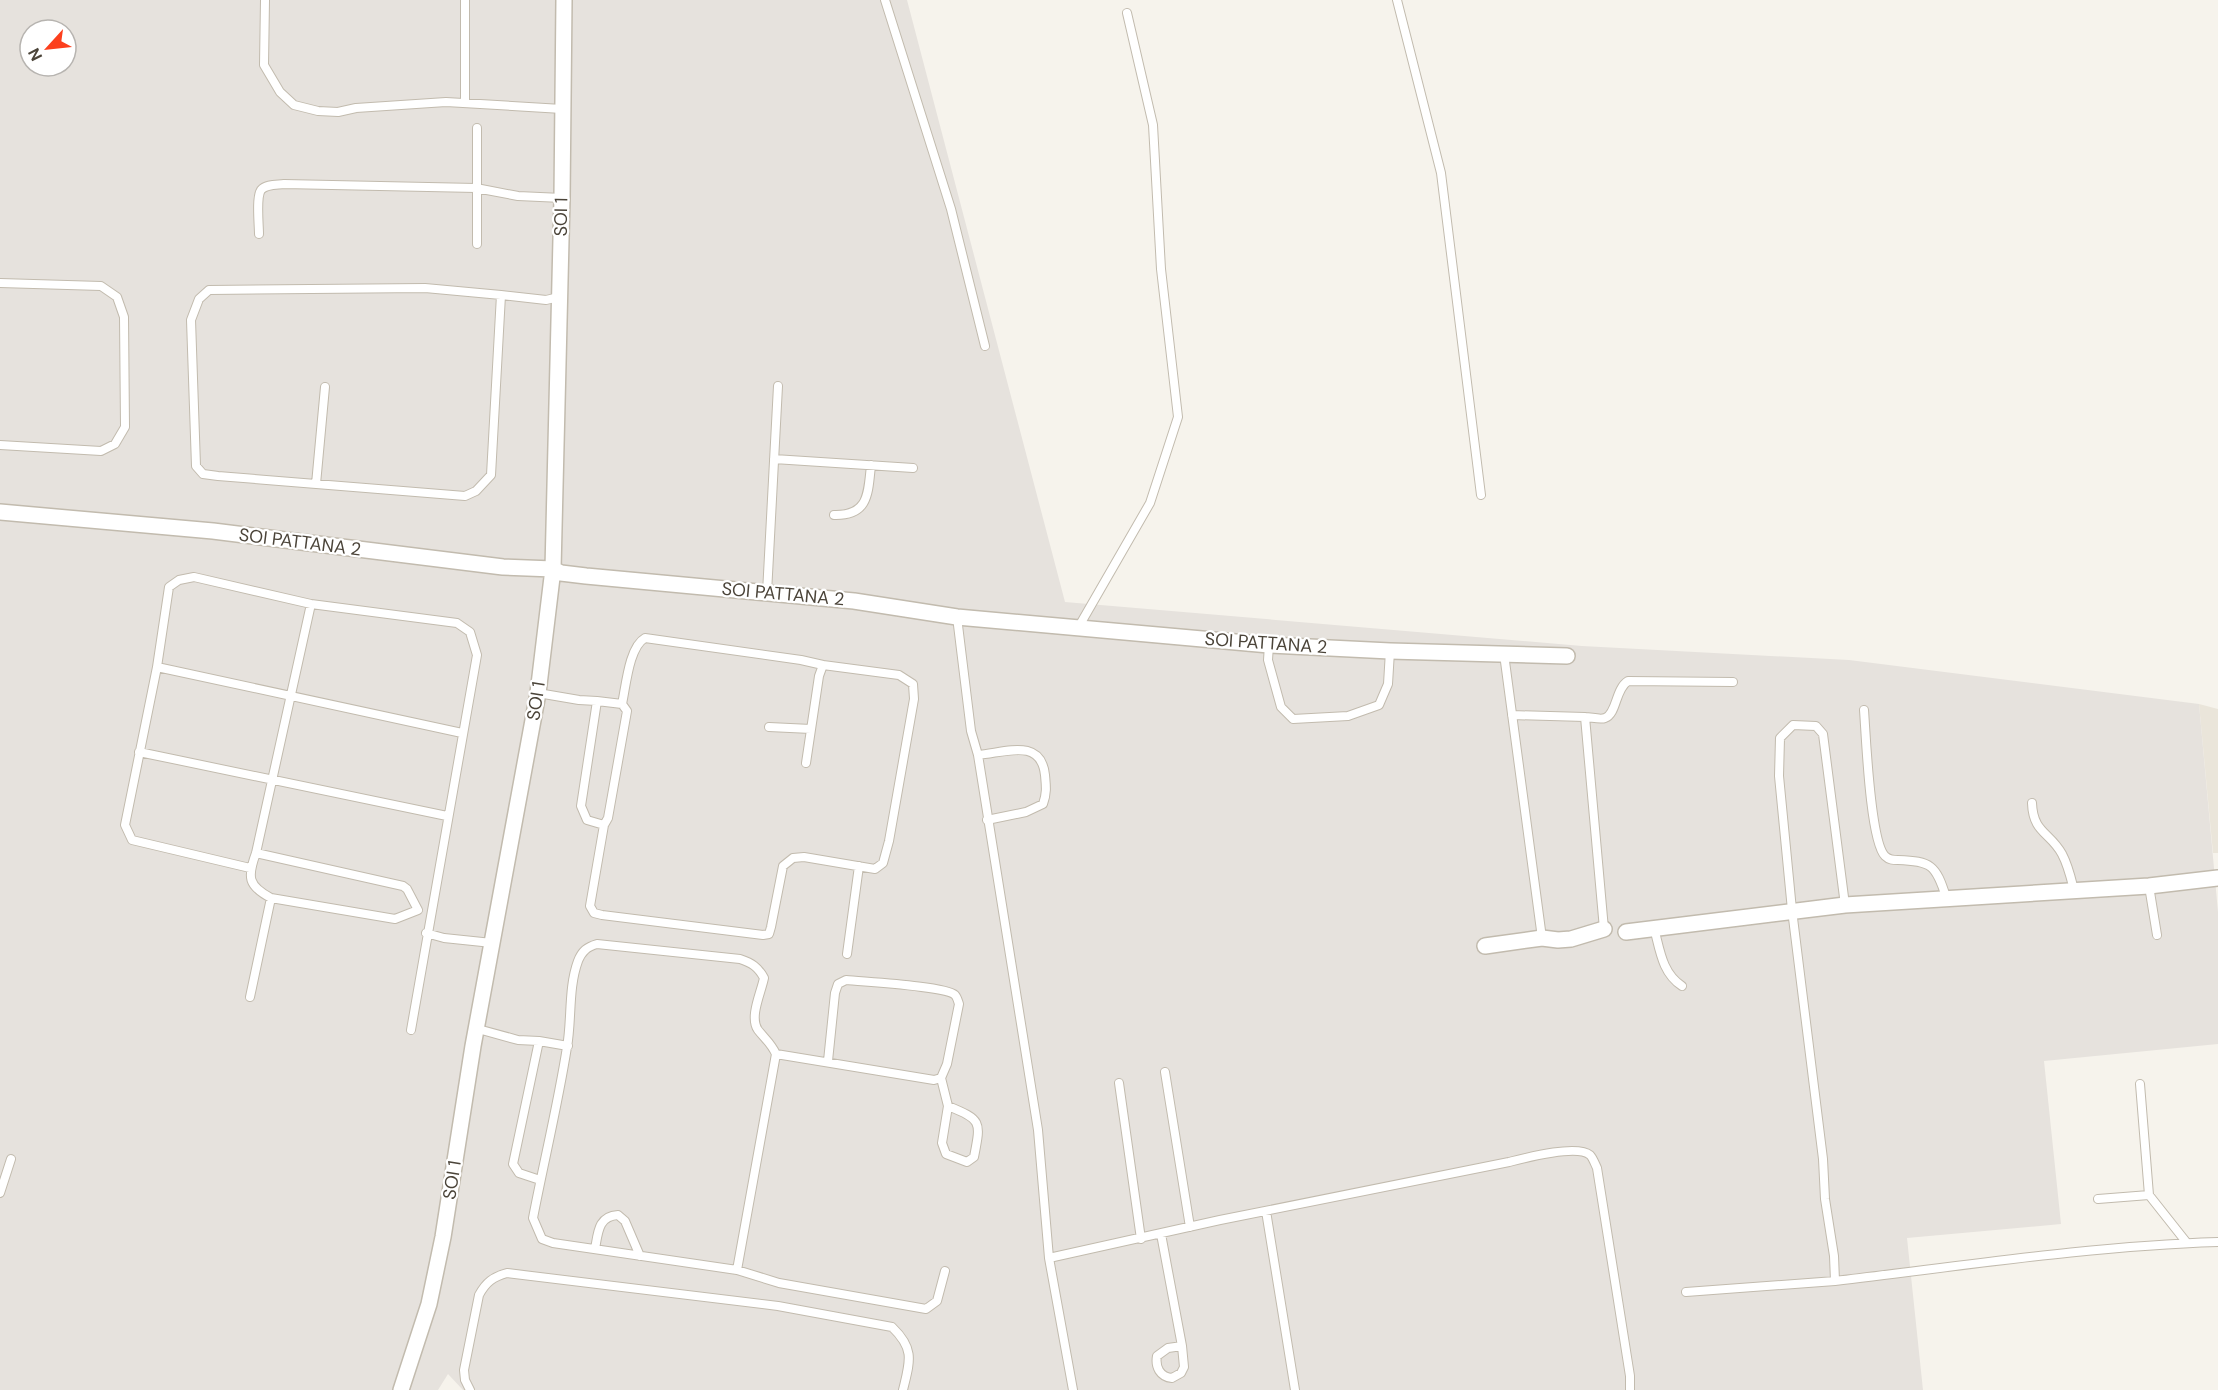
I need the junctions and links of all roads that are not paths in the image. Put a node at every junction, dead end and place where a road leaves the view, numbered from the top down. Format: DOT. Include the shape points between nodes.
graph roads {
  1 [pos="265,0"];
  2 [pos="465,0"];
  3 [pos="564,0"];
  4 [pos="885,0"];
  5 [pos="1397,0"];
  6 [pos="1127,13"];
  7 [pos="465,103"];
  8 [pos="562,109"];
  9 [pos="477,128"];
  10 [pos="476,188"];
  11 [pos="562,198"];
  12 [pos="259,234"];
  13 [pos="477,244"];
  14 [pos="0,284"];
  15 [pos="501,295"];
  16 [pos="560,297"];
  17 [pos="985,346"];
  18 [pos="778,386"];
  19 [pos="325,387"];
  20 [pos="0,445"];
  21 [pos="774,459"];
  22 [pos="871,465"];
  23 [pos="913,468"];
  24 [pos="316,484"];
  25 [pos="1481,495"];
  26 [pos="0,512"];
  27 [pos="834,515"];
  28 [pos="553,569"];
  29 [pos="767,593"];
  30 [pos="311,604"];
  31 [pos="957,617"];
  32 [pos="1078,628"];
  33 [pos="1269,645"];
  34 [pos="1390,651"];
  35 [pos="1567,656"];
  36 [pos="1505,660"];
  37 [pos="823,665"];
  38 [pos="157,667"];
  39 [pos="1732,682"];
  40 [pos="538,693"];
  41 [pos="290,696"];
  42 [pos="597,701"];
  43 [pos="622,704"];
  44 [pos="1864,710"];
  45 [pos="1512,715"];
  46 [pos="1585,717"];
  47 [pos="769,727"];
  48 [pos="811,729"];
  49 [pos="462,733"];
  50 [pos="140,752"];
  51 [pos="978,755"];
  52 [pos="806,763"];
  53 [pos="271,781"];
  54 [pos="2032,803"];
  55 [pos="447,816"];
  56 [pos="987,819"];
  57 [pos="604,825"];
  58 [pos="255,853"];
  59 [pos="859,866"];
  60 [pos="250,868"];
  61 [pos="2218,878"];
  62 [pos="2149,886"];
  63 [pos="2074,890"];
  64 [pos="1946,897"];
  65 [pos="271,898"];
  66 [pos="1845,905"];
  67 [pos="418,910"];
  68 [pos="1792,910"];
  69 [pos="431,913"];
  70 [pos="1654,928"];
  71 [pos="1604,929"];
  72 [pos="1626,932"];
  73 [pos="426,933"];
  74 [pos="2157,935"];
  75 [pos="1542,938"];
  76 [pos="492,943"];
  77 [pos="1485,946"];
  78 [pos="847,954"];
  79 [pos="1682,986"];
  80 [pos="250,997"];
  81 [pos="478,1029"];
  82 [pos="411,1030"];
  83 [pos="539,1041"];
  84 [pos="568,1046"];
  85 [pos="776,1054"];
  86 [pos="828,1061"];
  87 [pos="1164,1072"];
  88 [pos="941,1078"];
  89 [pos="1119,1083"];
  90 [pos="2140,1083"];
  91 [pos="948,1106"];
  92 [pos="11,1159"];
  93 [pos="540,1180"];
  94 [pos="0,1193"];
  95 [pos="2149,1195"];
  96 [pos="2098,1199"];
  97 [pos="1266,1211"];
  98 [pos="1190,1227"];
  99 [pos="1161,1234"];
  100 [pos="1140,1239"];
  101 [pos="2218,1242"];
  102 [pos="2187,1243"];
  103 [pos="595,1249"];
  104 [pos="640,1256"];
  105 [pos="1049,1258"];
  106 [pos="737,1270"];
  107 [pos="945,1271"];
  108 [pos="1835,1281"];
  109 [pos="1686,1292"];
  110 [pos="1182,1346"];
  111 [pos="401,1390"];
  112 [pos="470,1390"];
  113 [pos="903,1390"];
  114 [pos="1073,1390"];
  115 [pos="1295,1390"];
  116 [pos="1630,1390"];
  1 -- 7 [label="lane" via="264,65 280,92 294,105 338,112"];
  2 -- 7 [label="lane"];
  3 -- 8 [label="street, SOI 1"];
  4 -- 17 [label="lane" via="951,209"];
  5 -- 25 [label="lane" via="1441,173"];
  6 -- 32 [label="lane" via="1153,125 1161,269 1178,417 1150,503"];
  7 -- 8 [label="lane"];
  8 -- 11 [label="street, SOI 1"];
  9 -- 10 [label="lane"];
  10 -- 11 [label="lane" via="518,196"];
  10 -- 12 [label="lane" via="268,186 259,197"];
  10 -- 13 [label="lane"];
  11 -- 16 [label="street, SOI 1"];
  14 -- 20 [label="lane" via="101,286 117,297 124,317 125,427 115,444 101,451"];
  15 -- 16 [label="lane" via="546,300"];
  15 -- 24 [label="lane" via="491,475 465,496"];
  15 -- 24 [label="lane" via="425,288 209,290 199,299 191,321 196,466 203,474"];
  16 -- 28 [label="street, SOI 1"];
  18 -- 21 [label="lane"];
  19 -- 24 [label="lane"];
  21 -- 22 [label="lane"];
  21 -- 29 [label="lane"];
  22 -- 23 [label="lane"];
  22 -- 27 [label="lane" via="868,495 862,506 854,513"];
  26 -- 28 [label="street, SOI PATTANA 2" via="213,531 503,567"];
  28 -- 29 [label="street, SOI PATTANA 2" via="586,576"];
  28 -- 40 [label="street, SOI 1"];
  29 -- 31 [label="street, SOI PATTANA 2"];
  30 -- 38 [label="lane" via="194,577 179,580 169,587"];
  30 -- 41 [label="lane"];
  30 -- 49 [label="lane" via="457,623 470,632 477,655"];
  31 -- 32 [label="street, SOI PATTANA 2"];
  31 -- 51 [label="lane" via="971,731"];
  32 -- 33 [label="street, SOI PATTANA 2"];
  33 -- 34 [label="street, SOI PATTANA 2"];
  33 -- 34 [label="lane" via="1268,660 1281,707 1293,719 1348,716 1379,705 1388,684"];
  34 -- 36 [label="street, SOI PATTANA 2"];
  35 -- 36 [label="street, SOI PATTANA 2"];
  36 -- 45 [label="lane"];
  37 -- 43 [label="lane" via="645,638 634,650"];
  37 -- 48 [label="lane"];
  37 -- 59 [label="lane" via="898,675 913,684 914,699 883,863 875,869"];
  38 -- 41 [label="lane"];
  38 -- 50 [label="lane"];
  39 -- 46 [label="lane" via="1629,681 1622,685 1607,717"];
  40 -- 42 [label="lane"];
  40 -- 76 [label="street, SOI 1"];
  41 -- 49 [label="lane"];
  41 -- 53 [label="lane"];
  42 -- 43 [label="lane"];
  42 -- 57 [label="lane" via="580,806 587,820"];
  43 -- 57 [label="lane" via="627,711 627,723"];
  44 -- 64 [label="lane" via="1878,845 1889,860 1927,863 1935,870"];
  45 -- 46 [label="lane"];
  45 -- 75 [label="lane"];
  46 -- 71 [label="lane"];
  47 -- 48 [label="lane"];
  48 -- 52 [label="lane"];
  49 -- 55 [label="lane"];
  50 -- 53 [label="lane"];
  50 -- 60 [label="lane" via="125,825 132,840"];
  51 -- 56 [label="lane"];
  51 -- 56 [label="lane" via="1023,749 1033,752 1044,765 1047,794 1043,804 1026,812"];
  53 -- 55 [label="lane"];
  53 -- 58 [label="lane"];
  54 -- 63 [label="lane" via="2032,816 2062,853"];
  55 -- 69 [label="lane"];
  56 -- 105 [label="lane" via="1038,1130"];
  57 -- 59 [label="lane" via="590,906 594,913 602,915 763,936 769,934 783,866 789,861 804,857"];
  58 -- 60 [label="lane"];
  58 -- 67 [label="lane" via="403,886"];
  59 -- 78 [label="lane"];
  60 -- 65 [label="lane" via="256,890"];
  61 -- 62 [label="street"];
  62 -- 63 [label="street"];
  62 -- 74 [label="lane"];
  63 -- 64 [label="street"];
  64 -- 66 [label="street"];
  65 -- 67 [label="lane" via="395,919"];
  65 -- 80 [label="lane"];
  66 -- 68 [label="street"];
  66 -- 68 [label="lane" via="1823,734 1816,726 1793,725 1780,738 1779,777"];
  67 -- 69 [label="lane"];
  68 -- 70 [label="street"];
  68 -- 108 [label="lane"];
  69 -- 73 [label="lane"];
  70 -- 72 [label="street"];
  70 -- 79 [label="lane" via="1666,972"];
  71 -- 75 [label="street" via="1571,939"];
  73 -- 76 [label="lane"];
  73 -- 82 [label="lane"];
  75 -- 77 [label="street"];
  76 -- 81 [label="street, SOI 1"];
  81 -- 83 [label="lane" via="518,1040"];
  81 -- 111 [label="street, SOI 1" via="432,1293"];
  83 -- 84 [label="lane"];
  83 -- 93 [label="lane" via="513,1164 519,1173"];
  84 -- 85 [label="lane" via="578,961 584,950 597,944 750,963 764,978 756,1028"];
  84 -- 93 [label="lane"];
  85 -- 86 [label="lane"];
  85 -- 106 [label="lane"];
  86 -- 88 [label="lane" via="919,1079"];
  86 -- 88 [label="lane" via="838,984 846,980 938,990 954,995 959,1004"];
  87 -- 98 [label="lane"];
  88 -- 91 [label="lane"];
  89 -- 100 [label="lane"];
  90 -- 95 [label="lane"];
  91 -- 91 [label="lane" via="944,1149 952,1158 967,1162 974,1157 977,1123 970,1115"];
  92 -- 94 [label="lane"];
  93 -- 103 [label="lane" via="533,1218 542,1239"];
  95 -- 96 [label="lane"];
  95 -- 102 [label="lane"];
  97 -- 98 [label="lane"];
  97 -- 115 [label="lane"];
  97 -- 116 [label="lane" via="1544,1155 1580,1151 1589,1155 1597,1168"];
  98 -- 99 [label="lane"];
  99 -- 100 [label="lane"];
  99 -- 110 [label="lane"];
  100 -- 105 [label="lane"];
  101 -- 102 [label="lane"];
  102 -- 108 [label="lane"];
  103 -- 104 [label="lane"];
  103 -- 104 [label="lane" via="601,1224 611,1215 618,1215 625,1221"];
  104 -- 106 [label="lane"];
  105 -- 114 [label="lane"];
  106 -- 107 [label="lane" via="779,1283 926,1309 937,1301"];
  108 -- 109 [label="lane"];
  110 -- 110 [label="lane" via="1181,1373 1172,1378 1163,1376 1157,1368 1157,1356 1168,1348"];
  112 -- 113 [label="lane" via="464,1370 479,1295 493,1277 507,1272 778,1306 892,1327 909,1349"];
}
